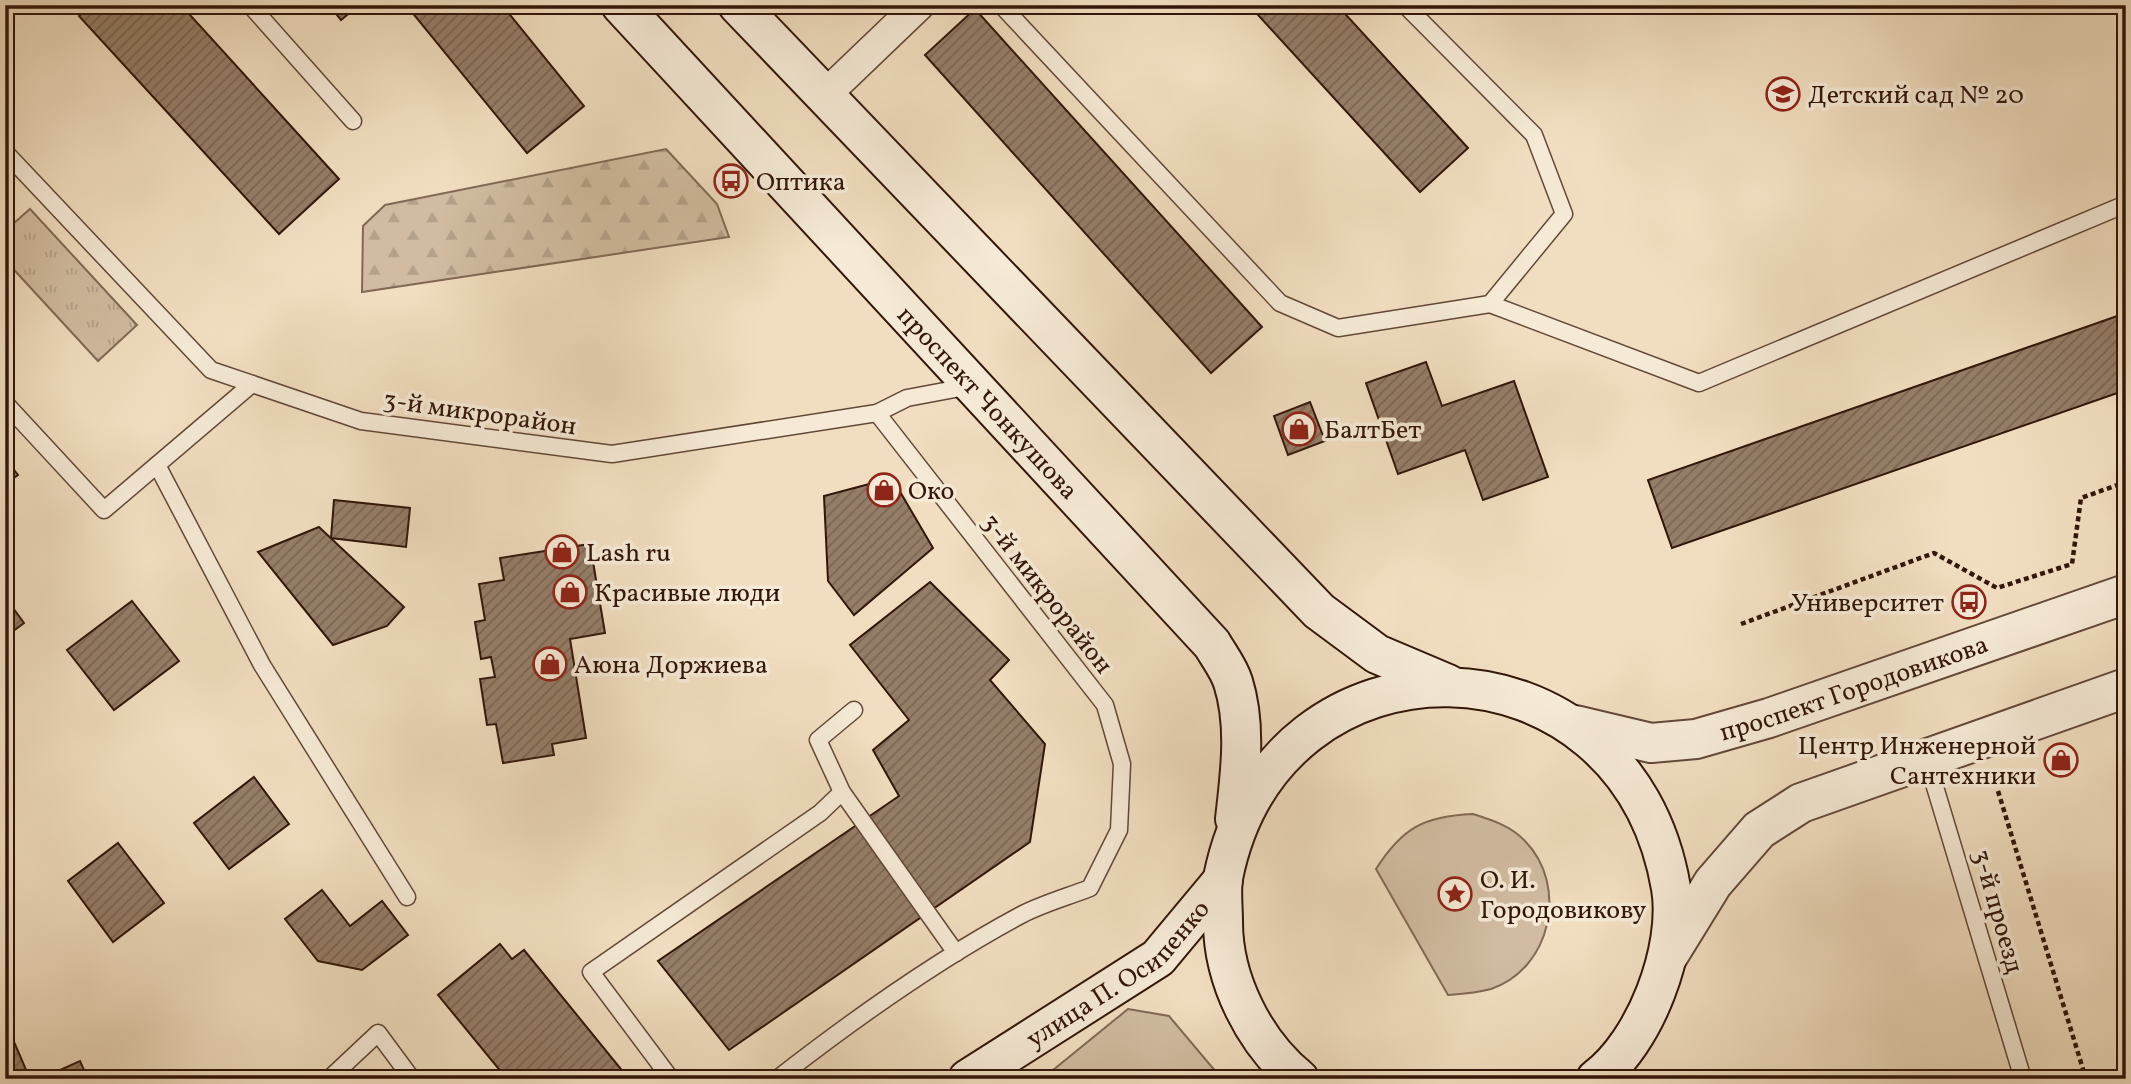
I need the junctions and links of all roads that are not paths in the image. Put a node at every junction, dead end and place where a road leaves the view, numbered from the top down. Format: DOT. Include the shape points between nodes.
graph roads {
  1 [pos="250,5"];
  2 [pos="621,5"];
  3 [pos="738,5"];
  4 [pos="919,5"];
  5 [pos="1001,5"];
  6 [pos="1405,5"];
  7 [pos="823,97"];
  8 [pos="353,121"];
  9 [pos="5,152"];
  10 [pos="2126,204"];
  11 [pos="1490,304"];
  12 [pos="252,384"];
  13 [pos="974,386"];
  14 [pos="5,403"];
  15 [pos="877,413"];
  16 [pos="157,465"];
  17 [pos="2126,594"];
  18 [pos="1451,685"];
  19 [pos="2126,688"];
  20 [pos="854,710"];
  21 [pos="1575,725"];
  22 [pos="1926,757"];
  23 [pos="842,792"];
  24 [pos="1228,864"];
  25 [pos="407,897"];
  26 [pos="956,953"];
  27 [pos="1668,956"];
  28 [pos="1606,1076"];
  29 [pos="329,1079"];
  30 [pos="412,1079"];
  31 [pos="671,1079"];
  32 [pos="777,1079"];
  33 [pos="968,1079"];
  34 [pos="1299,1079"];
  35 [pos="2023,1079"];
  1 -- 8 [label="lane"];
  2 -- 13 [label="main road, проспект Чонкушова"];
  3 -- 7 [label="main road"];
  4 -- 7 [label="street"];
  5 -- 11 [label="lane" via="1280,303 1338,328"];
  6 -- 11 [label="lane" via="1534,135 1564,214"];
  7 -- 18 [label="main road" via="1319,611 1377,654"];
  9 -- 12 [label="lane, 3-й микрорайон" via="211,370"];
  10 -- 11 [label="lane" via="1699,383"];
  12 -- 15 [label="lane, 3-й микрорайон" via="361,421 612,454"];
  12 -- 16 [label="lane"];
  13 -- 15 [label="lane" via="907,398"];
  13 -- 24 [label="main road, проспект Чонкушова" via="1212,644 1232,680 1241,761"];
  14 -- 16 [label="lane" via="104,510"];
  15 -- 26 [label="lane, 3-й микрорайон" via="1105,705 1122,764 1119,830 1090,888 1023,914"];
  16 -- 25 [label="lane" via="262,665"];
  17 -- 21 [label="main road, проспект Городовикова" via="1696,739 1651,743"];
  18 -- 21 [label="main road" via="1516,696"];
  18 -- 24 [label="main road" via="1386,693 1326,719 1276,762 1241,817"];
  19 -- 22 [label="main road"];
  20 -- 23 [label="lane" via="818,740"];
  21 -- 27 [label="main road" via="1623,770 1656,827 1671,891"];
  22 -- 27 [label="main road" via="1801,803 1759,830 1713,883"];
  22 -- 35 [label="lane, 3-й проезд"];
  23 -- 26 [label="lane"];
  23 -- 31 [label="lane" via="820,813 590,972"];
  24 -- 33 [label="main road, улица П. Осипенко" via="1158,958"];
  24 -- 34 [label="main road" via="1223,946 1243,1008 1280,1063"];
  26 -- 32 [label="lane, 3-й микрорайон" via="830,1037"];
  27 -- 28 [label="main road" via="1646,1018"];
  29 -- 30 [label="lane" via="377,1033"];
}
